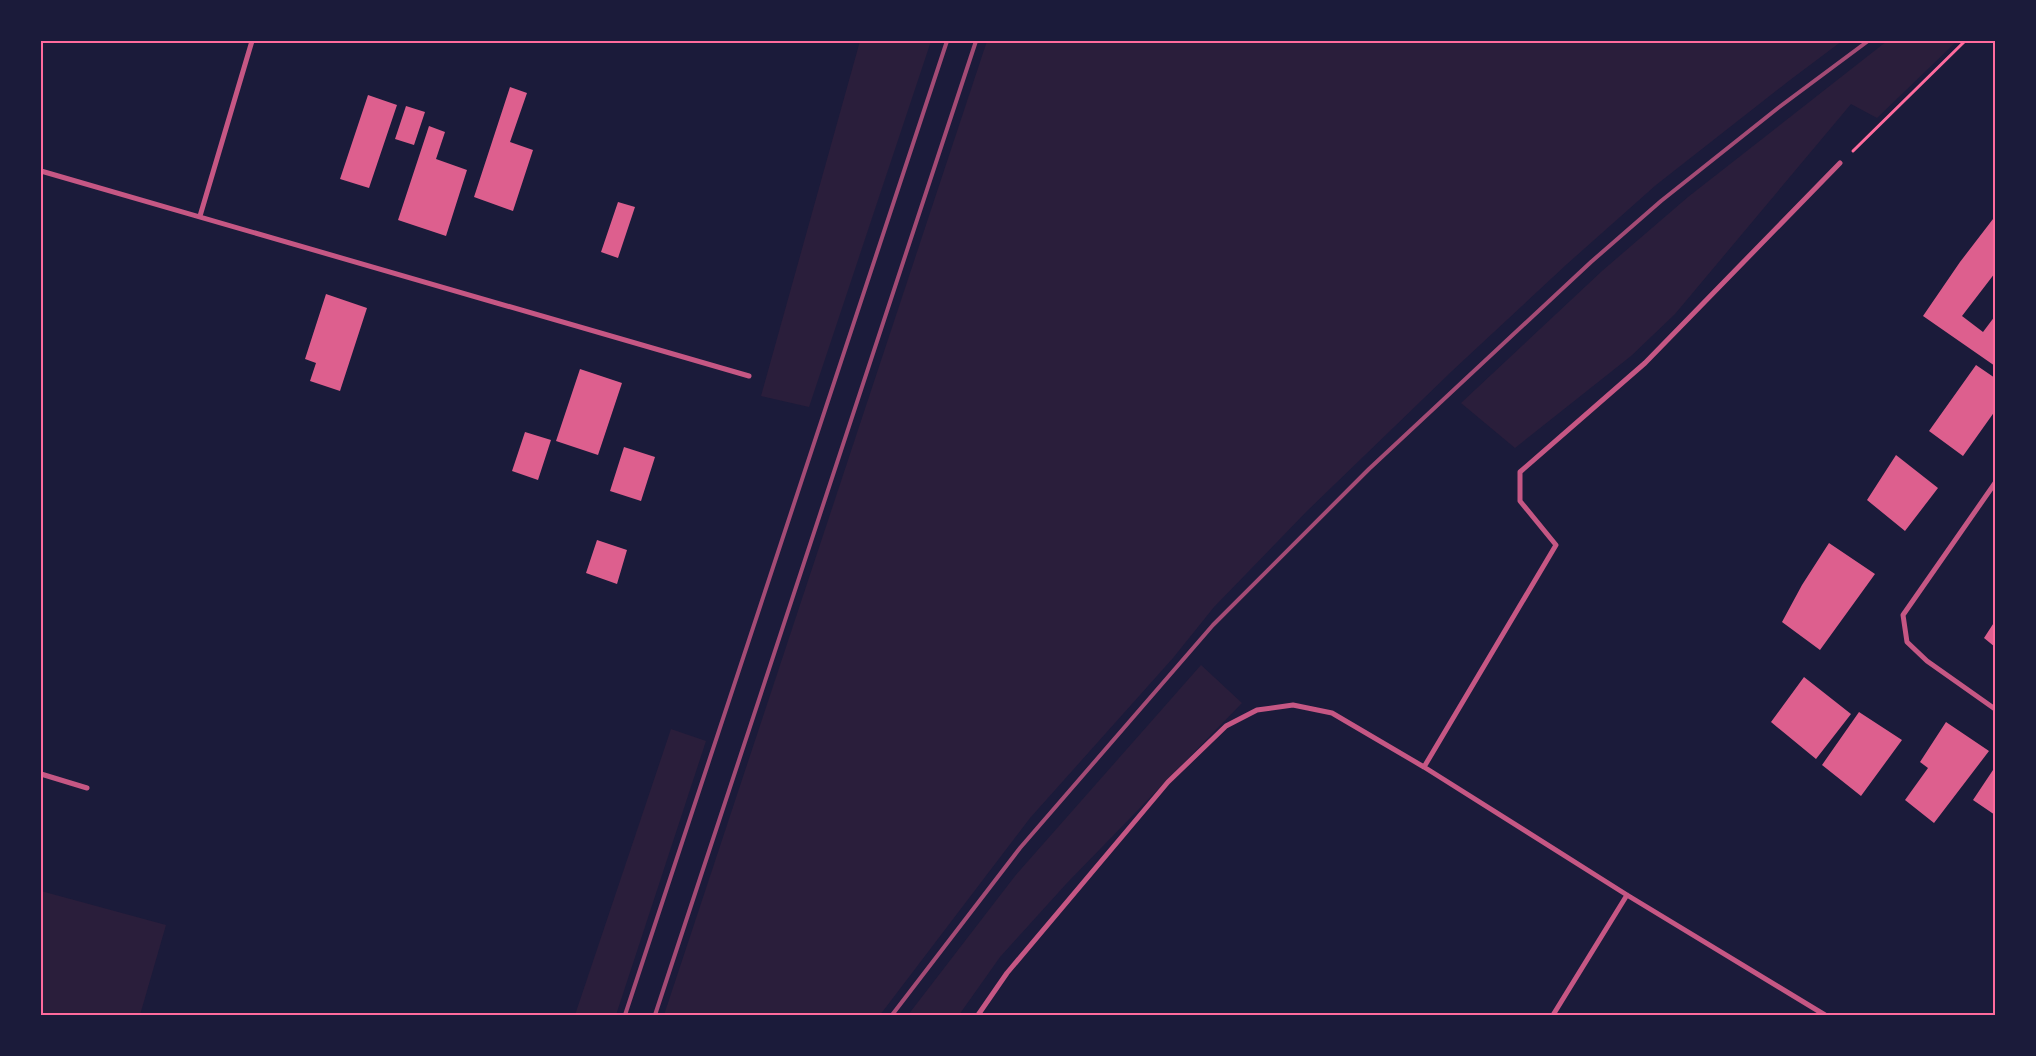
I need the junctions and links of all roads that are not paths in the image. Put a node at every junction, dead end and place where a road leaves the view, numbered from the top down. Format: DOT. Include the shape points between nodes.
graph roads {
  1 [pos="252,41"];
  2 [pos="1840,163"];
  3 [pos="41,170"];
  4 [pos="200,216"];
  5 [pos="749,376"];
  6 [pos="1995,483"];
  7 [pos="1995,709"];
  8 [pos="1424,767"];
  9 [pos="41,774"];
  10 [pos="87,788"];
  11 [pos="1627,895"];
  12 [pos="978,1015"];
  13 [pos="1553,1015"];
  14 [pos="1825,1015"];
  1 -- 4 [label="street"];
  2 -- 8 [label="street" via="1645,363 1520,472 1520,501 1556,545"];
  3 -- 4 [label="street"];
  4 -- 5 [label="street"];
  6 -- 7 [label="street" via="1903,615 1907,642 1927,661"];
  8 -- 11 [label="street"];
  8 -- 12 [label="street" via="1332,713 1293,705 1257,710 1226,726 1168,782 1007,973"];
  9 -- 10 [label="street"];
  11 -- 13 [label="street"];
  11 -- 14 [label="street"];
}
